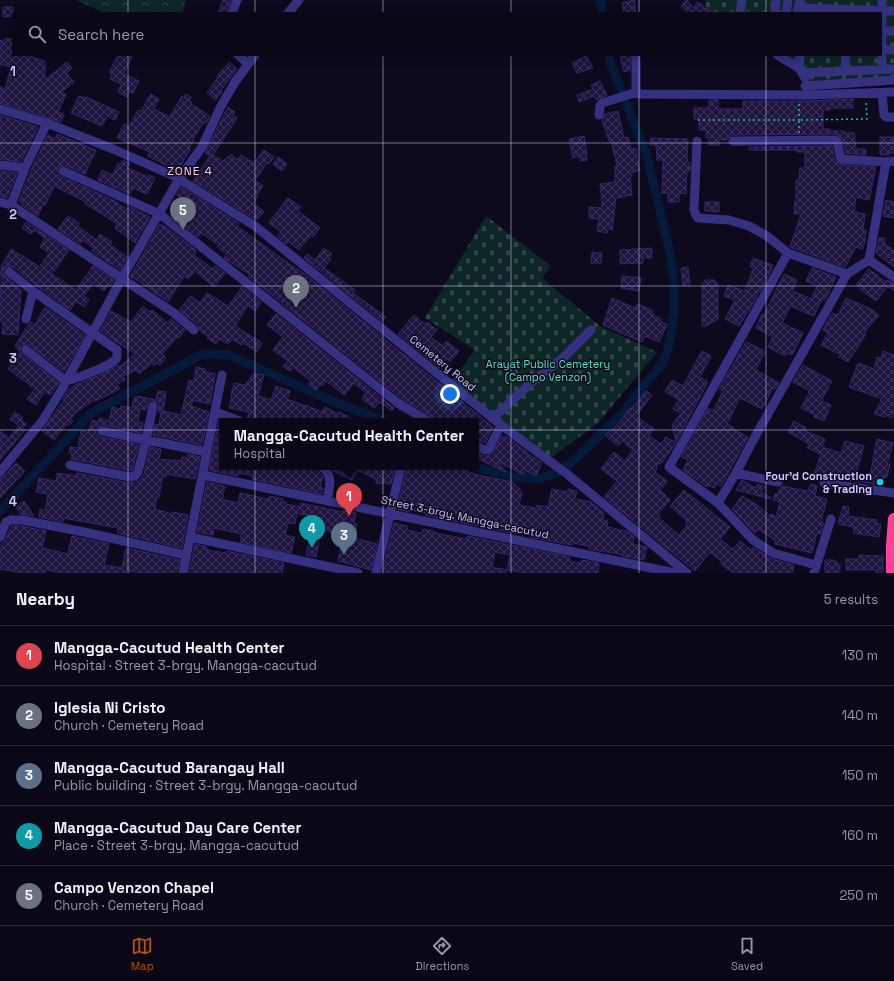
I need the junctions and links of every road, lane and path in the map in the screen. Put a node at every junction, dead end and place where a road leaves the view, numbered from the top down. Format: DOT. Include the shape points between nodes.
graph roads {
  1 [pos="237,0"];
  2 [pos="299,0"];
  3 [pos="742,0"];
  4 [pos="776,0"];
  5 [pos="788,0"];
  6 [pos="882,0"];
  7 [pos="800,7"];
  8 [pos="848,7"];
  9 [pos="882,10"];
  10 [pos="894,11"];
  11 [pos="232,12"];
  12 [pos="289,12"];
  13 [pos="740,12"];
  14 [pos="775,12"];
  15 [pos="786,12"];
  16 [pos="882,31"];
  17 [pos="894,31"];
  18 [pos="882,49"];
  19 [pos="894,50"];
  20 [pos="239,56"];
  21 [pos="254,56"];
  22 [pos="779,56"];
  23 [pos="800,56"];
  24 [pos="846,56"];
  25 [pos="881,56"];
  26 [pos="636,58"];
  27 [pos="789,58"];
  28 [pos="248,64"];
  29 [pos="882,69"];
  30 [pos="894,69"];
  31 [pos="801,70"];
  32 [pos="845,71"];
  33 [pos="894,80"];
  34 [pos="805,86"];
  35 [pos="894,92"];
  36 [pos="635,93"];
  37 [pos="866,93"];
  38 [pos="882,93"];
  39 [pos="799,95"];
  40 [pos="809,95"];
  41 [pos="0,109"];
  42 [pos="599,114"];
  43 [pos="894,117"];
  44 [pos="698,120"];
  45 [pos="799,120"];
  46 [pos="47,123"];
  47 [pos="799,140"];
  48 [pos="697,141"];
  49 [pos="734,141"];
  50 [pos="890,162"];
  51 [pos="0,165"];
  52 [pos="25,168"];
  53 [pos="63,171"];
  54 [pos="179,179"];
  55 [pos="0,202"];
  56 [pos="11,205"];
  57 [pos="160,214"];
  58 [pos="788,253"];
  59 [pos="870,260"];
  60 [pos="9,272"];
  61 [pos="847,274"];
  62 [pos="894,277"];
  63 [pos="122,278"];
  64 [pos="33,291"];
  65 [pos="26,319"];
  66 [pos="194,330"];
  67 [pos="591,330"];
  68 [pos="93,332"];
  69 [pos="26,350"];
  70 [pos="222,375"];
  71 [pos="66,381"];
  72 [pos="153,406"];
  73 [pos="215,412"];
  74 [pos="232,418"];
  75 [pos="416,418"];
  76 [pos="493,418"];
  77 [pos="501,425"];
  78 [pos="102,431"];
  79 [pos="146,440"];
  80 [pos="479,447"];
  81 [pos="207,452"];
  82 [pos="70,465"];
  83 [pos="326,470"];
  84 [pos="400,470"];
  85 [pos="0,472"];
  86 [pos="736,473"];
  87 [pos="203,475"];
  88 [pos="778,482"];
  89 [pos="824,483"];
  90 [pos="894,493"];
  91 [pos="327,502"];
  92 [pos="718,503"];
  93 [pos="389,514"];
  94 [pos="831,519"];
  95 [pos="894,519"];
  96 [pos="0,537"];
  97 [pos="190,537"];
  98 [pos="893,540"];
  99 [pos="186,555"];
  100 [pos="815,569"];
  101 [pos="333,571"];
  102 [pos="183,573"];
  103 [pos="358,573"];
  104 [pos="376,573"];
  105 [pos="676,573"];
  106 [pos="687,573"];
  107 [pos="892,573"];
  1 -- 11 [label="street"];
  2 -- 12 [label="street"];
  3 -- 13 [label="street"];
  4 -- 14 [label="street"];
  5 -- 15 [label="street"];
  6 -- 9 [label="street"];
  7 -- 8 [label="street"];
  8 -- 9 [label="street"];
  9 -- 10 [label="street"];
  16 -- 17 [label="street"];
  18 -- 19 [label="street"];
  20 -- 28 [label="street"];
  21 -- 28 [label="street"];
  22 -- 27 [label="street"];
  23 -- 31 [label="street"];
  24 -- 32 [label="street"];
  25 -- 29 [label="street"];
  26 -- 36 [label="street"];
  27 -- 31 [label="street"];
  28 -- 54 [label="street" via="221,106 202,147"];
  29 -- 30 [label="street"];
  29 -- 32 [label="street"];
  31 -- 32 [label="street"];
  31 -- 34 [label="street"];
  33 -- 34 [label="street"];
  34 -- 40 [label="street"];
  35 -- 38 [label="street"];
  36 -- 39 [label="street"];
  36 -- 42 [label="street" via="602,103"];
  37 -- 38 [label="street"];
  37 -- 40 [label="street"];
  37 -- 45 [label="path" via="867,119"];
  38 -- 43 [label="street" via="884,115"];
  39 -- 40 [label="street"];
  39 -- 45 [label="path"];
  41 -- 46 [label="street, Cemetery Road"];
  44 -- 45 [label="path"];
  45 -- 47 [label="path"];
  46 -- 52 [label="street"];
  46 -- 54 [label="street, Cemetery Road" via="113,148"];
  47 -- 49 [label="street"];
  47 -- 50 [label="street" via="835,140 841,159"];
  48 -- 58 [label="street" via="694,210 698,218 729,220 749,226 768,236"];
  50 -- 59 [label="street"];
  51 -- 52 [label="street"];
  52 -- 56 [label="street"];
  53 -- 57 [label="street"];
  54 -- 57 [label="street"];
  54 -- 76 [label="street, Cemetery Road" via="255,226"];
  55 -- 56 [label="street"];
  56 -- 63 [label="street"];
  57 -- 63 [label="street"];
  57 -- 75 [label="street"];
  58 -- 61 [label="street"];
  58 -- 92 [label="street" via="669,467"];
  59 -- 61 [label="street"];
  59 -- 62 [label="street"];
  60 -- 64 [label="street"];
  61 -- 86 [label="street"];
  63 -- 66 [label="street" via="174,312"];
  63 -- 68 [label="street"];
  64 -- 65 [label="street"];
  64 -- 68 [label="street"];
  67 -- 76 [label="street" via="564,357"];
  68 -- 71 [label="street"];
  68 -- 71 [label="street" via="117,350 115,360 83,376"];
  69 -- 71 [label="street"];
  70 -- 73 [label="street"];
  71 -- 85 [label="street" via="43,420"];
  72 -- 79 [label="street"];
  73 -- 74 [label="street"];
  73 -- 81 [label="street"];
  76 -- 77 [label="street, Cemetery Road"];
  77 -- 80 [label="street" via="489,449"];
  77 -- 106 [label="street, Cemetery Road" via="552,462"];
  78 -- 79 [label="street"];
  79 -- 81 [label="street"];
  79 -- 82 [label="street" via="138,472 130,478"];
  81 -- 87 [label="street"];
  83 -- 91 [label="street" via="331,480"];
  84 -- 93 [label="street"];
  86 -- 88 [label="street"];
  86 -- 92 [label="street"];
  87 -- 91 [label="street, Street 3-brgy. Mangga-cacutud"];
  87 -- 97 [label="street"];
  89 -- 90 [label="street"];
  91 -- 93 [label="street, Street 3-brgy. Mangga-cacutud"];
  92 -- 100 [label="street" via="753,540 774,553"];
  93 -- 104 [label="street"];
  93 -- 105 [label="street, Street 3-brgy. Mangga-cacutud"];
  94 -- 100 [label="street"];
  95 -- 98 [label="highway"];
  96 -- 99 [label="street" via="6,522 22,520"];
  97 -- 99 [label="street"];
  97 -- 101 [label="street"];
  98 -- 107 [label="highway"];
  99 -- 102 [label="street"];
  101 -- 103 [label="street"];
}
